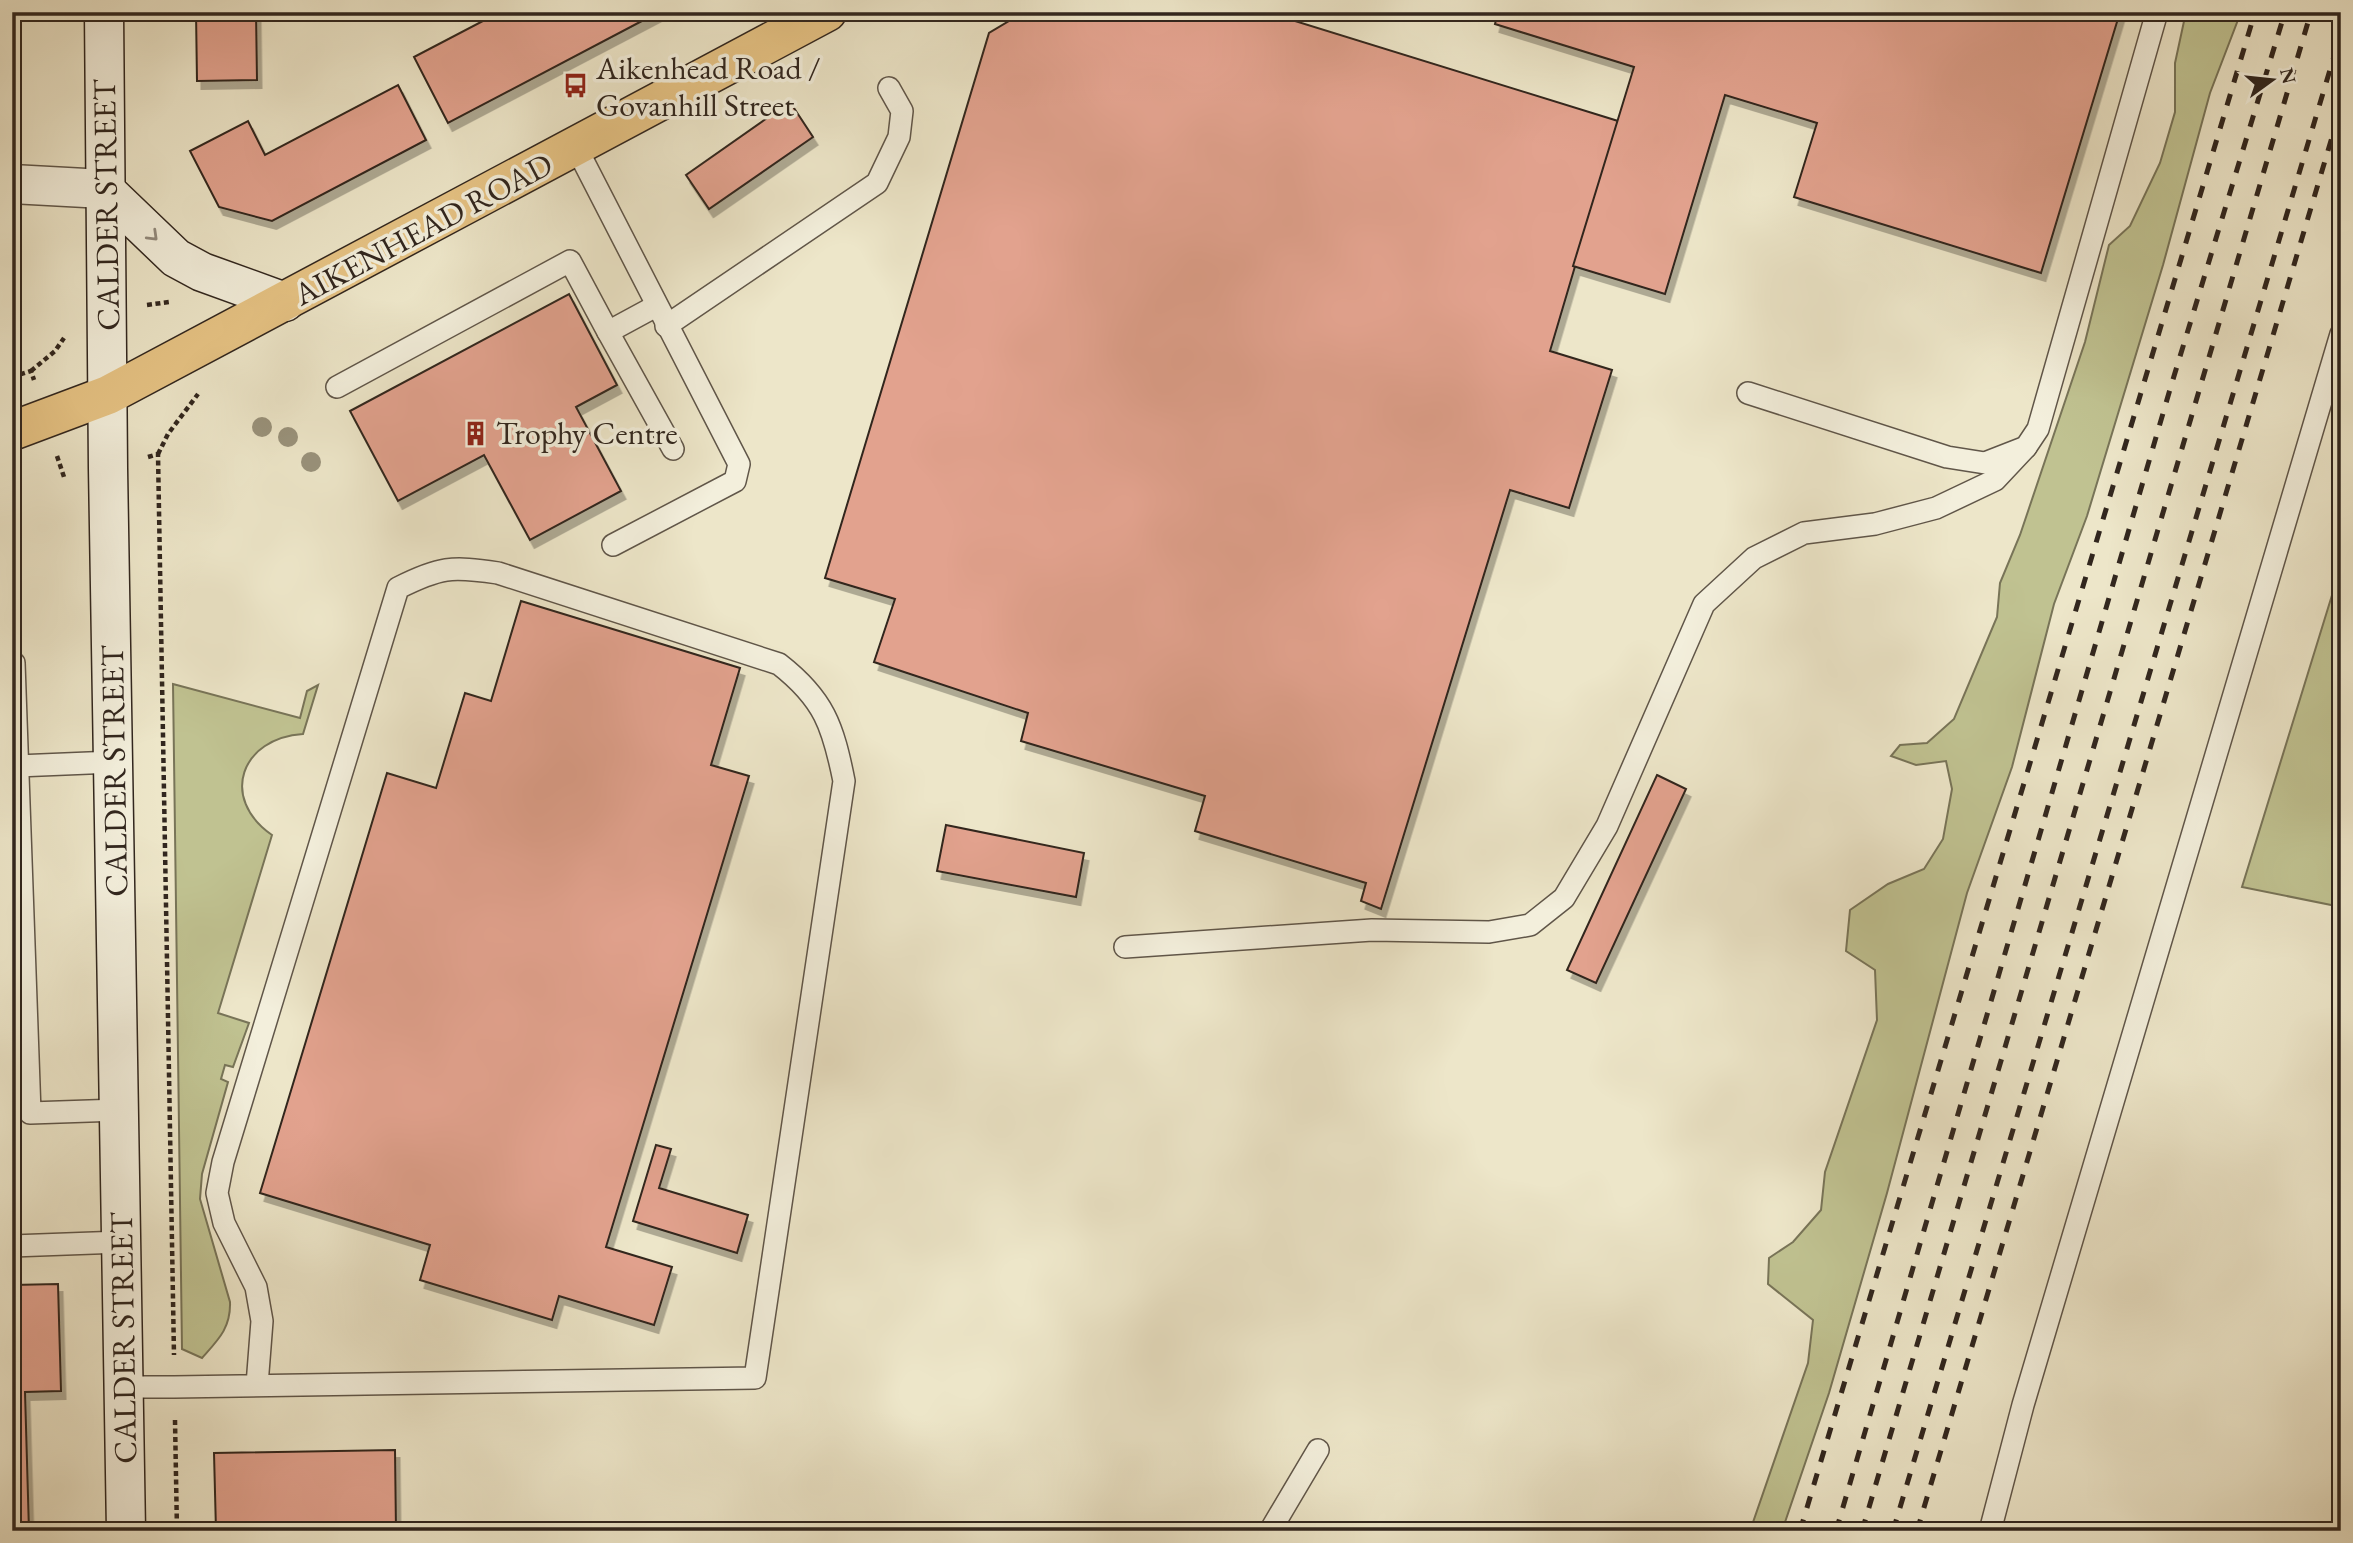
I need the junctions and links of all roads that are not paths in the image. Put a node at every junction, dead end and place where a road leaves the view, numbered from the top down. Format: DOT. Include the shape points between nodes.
graph roads {
  1 [pos="104,12"];
  2 [pos="827,12"];
  3 [pos="2157,12"];
  4 [pos="889,88"];
  5 [pos="576,147"];
  6 [pos="12,184"];
  7 [pos="104,188"];
  8 [pos="285,302"];
  9 [pos="656,306"];
  10 [pos="666,326"];
  11 [pos="608,332"];
  12 [pos="2341,334"];
  13 [pos="337,387"];
  14 [pos="1748,393"];
  15 [pos="108,395"];
  16 [pos="12,431"];
  17 [pos="2026,447"];
  18 [pos="673,449"];
  19 [pos="613,545"];
  20 [pos="14,663"];
  21 [pos="113,762"];
  22 [pos="17,766"];
  23 [pos="1125,947"];
  24 [pos="119,1110"];
  25 [pos="121,1242"];
  26 [pos="12,1246"];
  27 [pos="257,1385"];
  28 [pos="124,1387"];
  29 [pos="1318,1450"];
  30 [pos="126,1531"];
  31 [pos="1270,1531"];
  32 [pos="1990,1531"];
  1 -- 7 [label="main road, CALDER STREET"];
  2 -- 5 [label="main road, AIKENHEAD ROAD"];
  3 -- 17 [label="lane" via="2038,429"];
  4 -- 10 [label="lane" via="902,111 899,138 877,183"];
  5 -- 8 [label="main road, AIKENHEAD ROAD"];
  5 -- 9 [label="lane"];
  6 -- 7 [label="main road"];
  7 -- 8 [label="main road, one-way" via="176,258"];
  7 -- 15 [label="main road, CALDER STREET"];
  8 -- 15 [label="main road, AIKENHEAD ROAD"];
  9 -- 10 [label="lane"];
  9 -- 11 [label="lane"];
  10 -- 19 [label="lane" via="739,464 735,481"];
  11 -- 13 [label="lane" via="570,261"];
  11 -- 18 [label="lane"];
  12 -- 32 [label="lane" via="2027,1392"];
  14 -- 17 [label="lane" via="1947,457 1985,463"];
  15 -- 16 [label="main road, AIKENHEAD ROAD"];
  15 -- 21 [label="main road, CALDER STREET"];
  17 -- 23 [label="lane" via="1995,480 1936,508 1875,524 1804,533 1754,558 1704,604 1607,826 1563,898 1530,925 1489,932 1372,930"];
  20 -- 22 [label="lane"];
  21 -- 22 [label="lane"];
  21 -- 24 [label="main road, CALDER STREET"];
  22 -- 24 [label="lane" via="30,1113"];
  24 -- 25 [label="main road, CALDER STREET"];
  25 -- 26 [label="lane"];
  25 -- 28 [label="main road, CALDER STREET"];
  27 -- 27 [label="lane" via="755,1378 844,781 835,734 822,705 779,664 498,573 434,570 398,588 217,1193 224,1223 256,1287 262,1321"];
  27 -- 28 [label="lane"];
  28 -- 30 [label="main road, CALDER STREET"];
  29 -- 31 [label="lane"];
}
